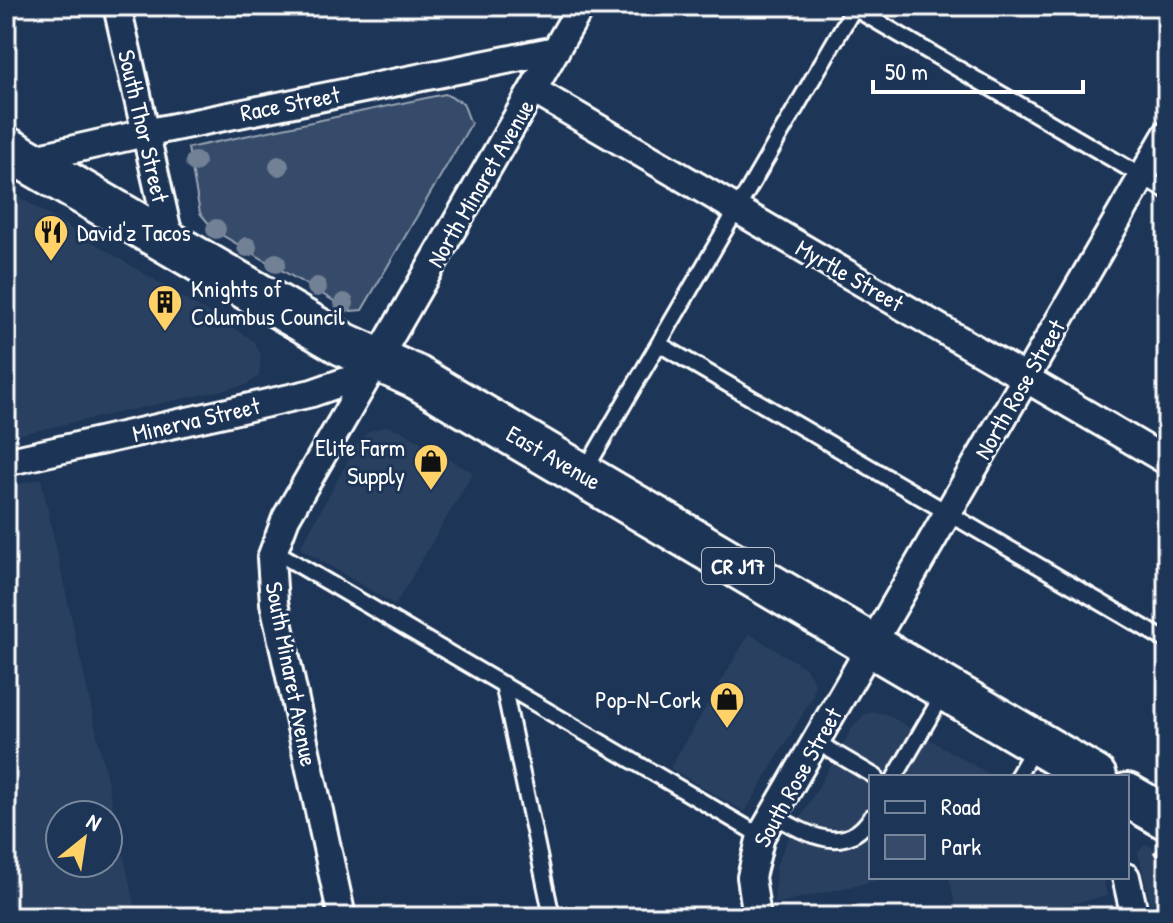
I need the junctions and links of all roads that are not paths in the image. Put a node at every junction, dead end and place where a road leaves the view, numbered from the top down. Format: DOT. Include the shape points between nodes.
graph roads {
  1 [pos="117,6"];
  2 [pos="581,6"];
  3 [pos="854,7"];
  4 [pos="556,50"];
  5 [pos="533,90"];
  6 [pos="145,133"];
  7 [pos="1167,134"];
  8 [pos="16,154"];
  9 [pos="1142,177"];
  10 [pos="1167,191"];
  11 [pos="737,209"];
  12 [pos="171,245"];
  13 [pos="659,344"];
  14 [pos="378,359"];
  15 [pos="1025,378"];
  16 [pos="312,393"];
  17 [pos="343,419"];
  18 [pos="1167,461"];
  19 [pos="6,462"];
  20 [pos="583,474"];
  21 [pos="947,513"];
  22 [pos="273,550"];
  23 [pos="1167,641"];
  24 [pos="871,644"];
  25 [pos="503,684"];
  26 [pos="946,690"];
  27 [pos="815,741"];
  28 [pos="1027,760"];
  29 [pos="873,775"];
  30 [pos="896,775"];
  31 [pos="1087,775"];
  32 [pos="1129,797"];
  33 [pos="869,819"];
  34 [pos="767,825"];
  35 [pos="1160,834"];
  36 [pos="1126,879"];
  37 [pos="342,917"];
  38 [pos="552,917"];
  39 [pos="757,917"];
  40 [pos="1135,917"];
  1 -- 6 [label="street, South Thor Street"];
  2 -- 4 [label="street, North Minaret Avenue"];
  3 -- 9 [label="lane"];
  3 -- 11 [label="lane"];
  4 -- 5 [label="street, North Minaret Avenue"];
  4 -- 6 [label="street, Race Street"];
  5 -- 11 [label="street, Myrtle Street"];
  5 -- 14 [label="street, North Minaret Avenue"];
  6 -- 8 [label="street, Race Street"];
  6 -- 12 [label="street, South Thor Street"];
  7 -- 9 [label="street, North Rose Street"];
  8 -- 12 [label="main road, East Avenue / CR J17"];
  9 -- 10 [label="lane"];
  9 -- 15 [label="street, North Rose Street"];
  11 -- 13 [label="lane"];
  11 -- 15 [label="street, Myrtle Street"];
  12 -- 14 [label="main road, East Avenue / CR J17"];
  13 -- 20 [label="lane"];
  13 -- 21 [label="lane"];
  14 -- 16 [label="street, Minerva Street" via="352,379"];
  14 -- 17 [label="street, South Minaret Avenue"];
  14 -- 20 [label="main road, East Avenue / CR J17"];
  15 -- 18 [label="street, Myrtle Street"];
  15 -- 21 [label="street, North Rose Street"];
  16 -- 17 [label="street" via="329,400"];
  16 -- 19 [label="street, Minerva Street"];
  17 -- 22 [label="street, South Minaret Avenue"];
  20 -- 24 [label="main road, East Avenue / CR J17"];
  21 -- 23 [label="lane"];
  21 -- 24 [label="street, North Rose Street"];
  22 -- 25 [label="lane"];
  22 -- 37 [label="street, South Minaret Avenue" via="274,603"];
  24 -- 26 [label="main road, East Avenue / CR J17"];
  24 -- 27 [label="street, South Rose Street"];
  25 -- 34 [label="lane"];
  25 -- 38 [label="lane"];
  26 -- 28 [label="main road, East Avenue / CR J17"];
  26 -- 30 [label="lane"];
  27 -- 29 [label="lane"];
  27 -- 34 [label="street, South Rose Street"];
  28 -- 31 [label="main road, East Avenue / CR J17"];
  32 -- 35 [label="main road"];
  33 -- 34 [label="lane" via="855,835 831,840"];
  34 -- 39 [label="street, South Rose Street" via="751,877"];
  36 -- 40 [label="street"];
}
